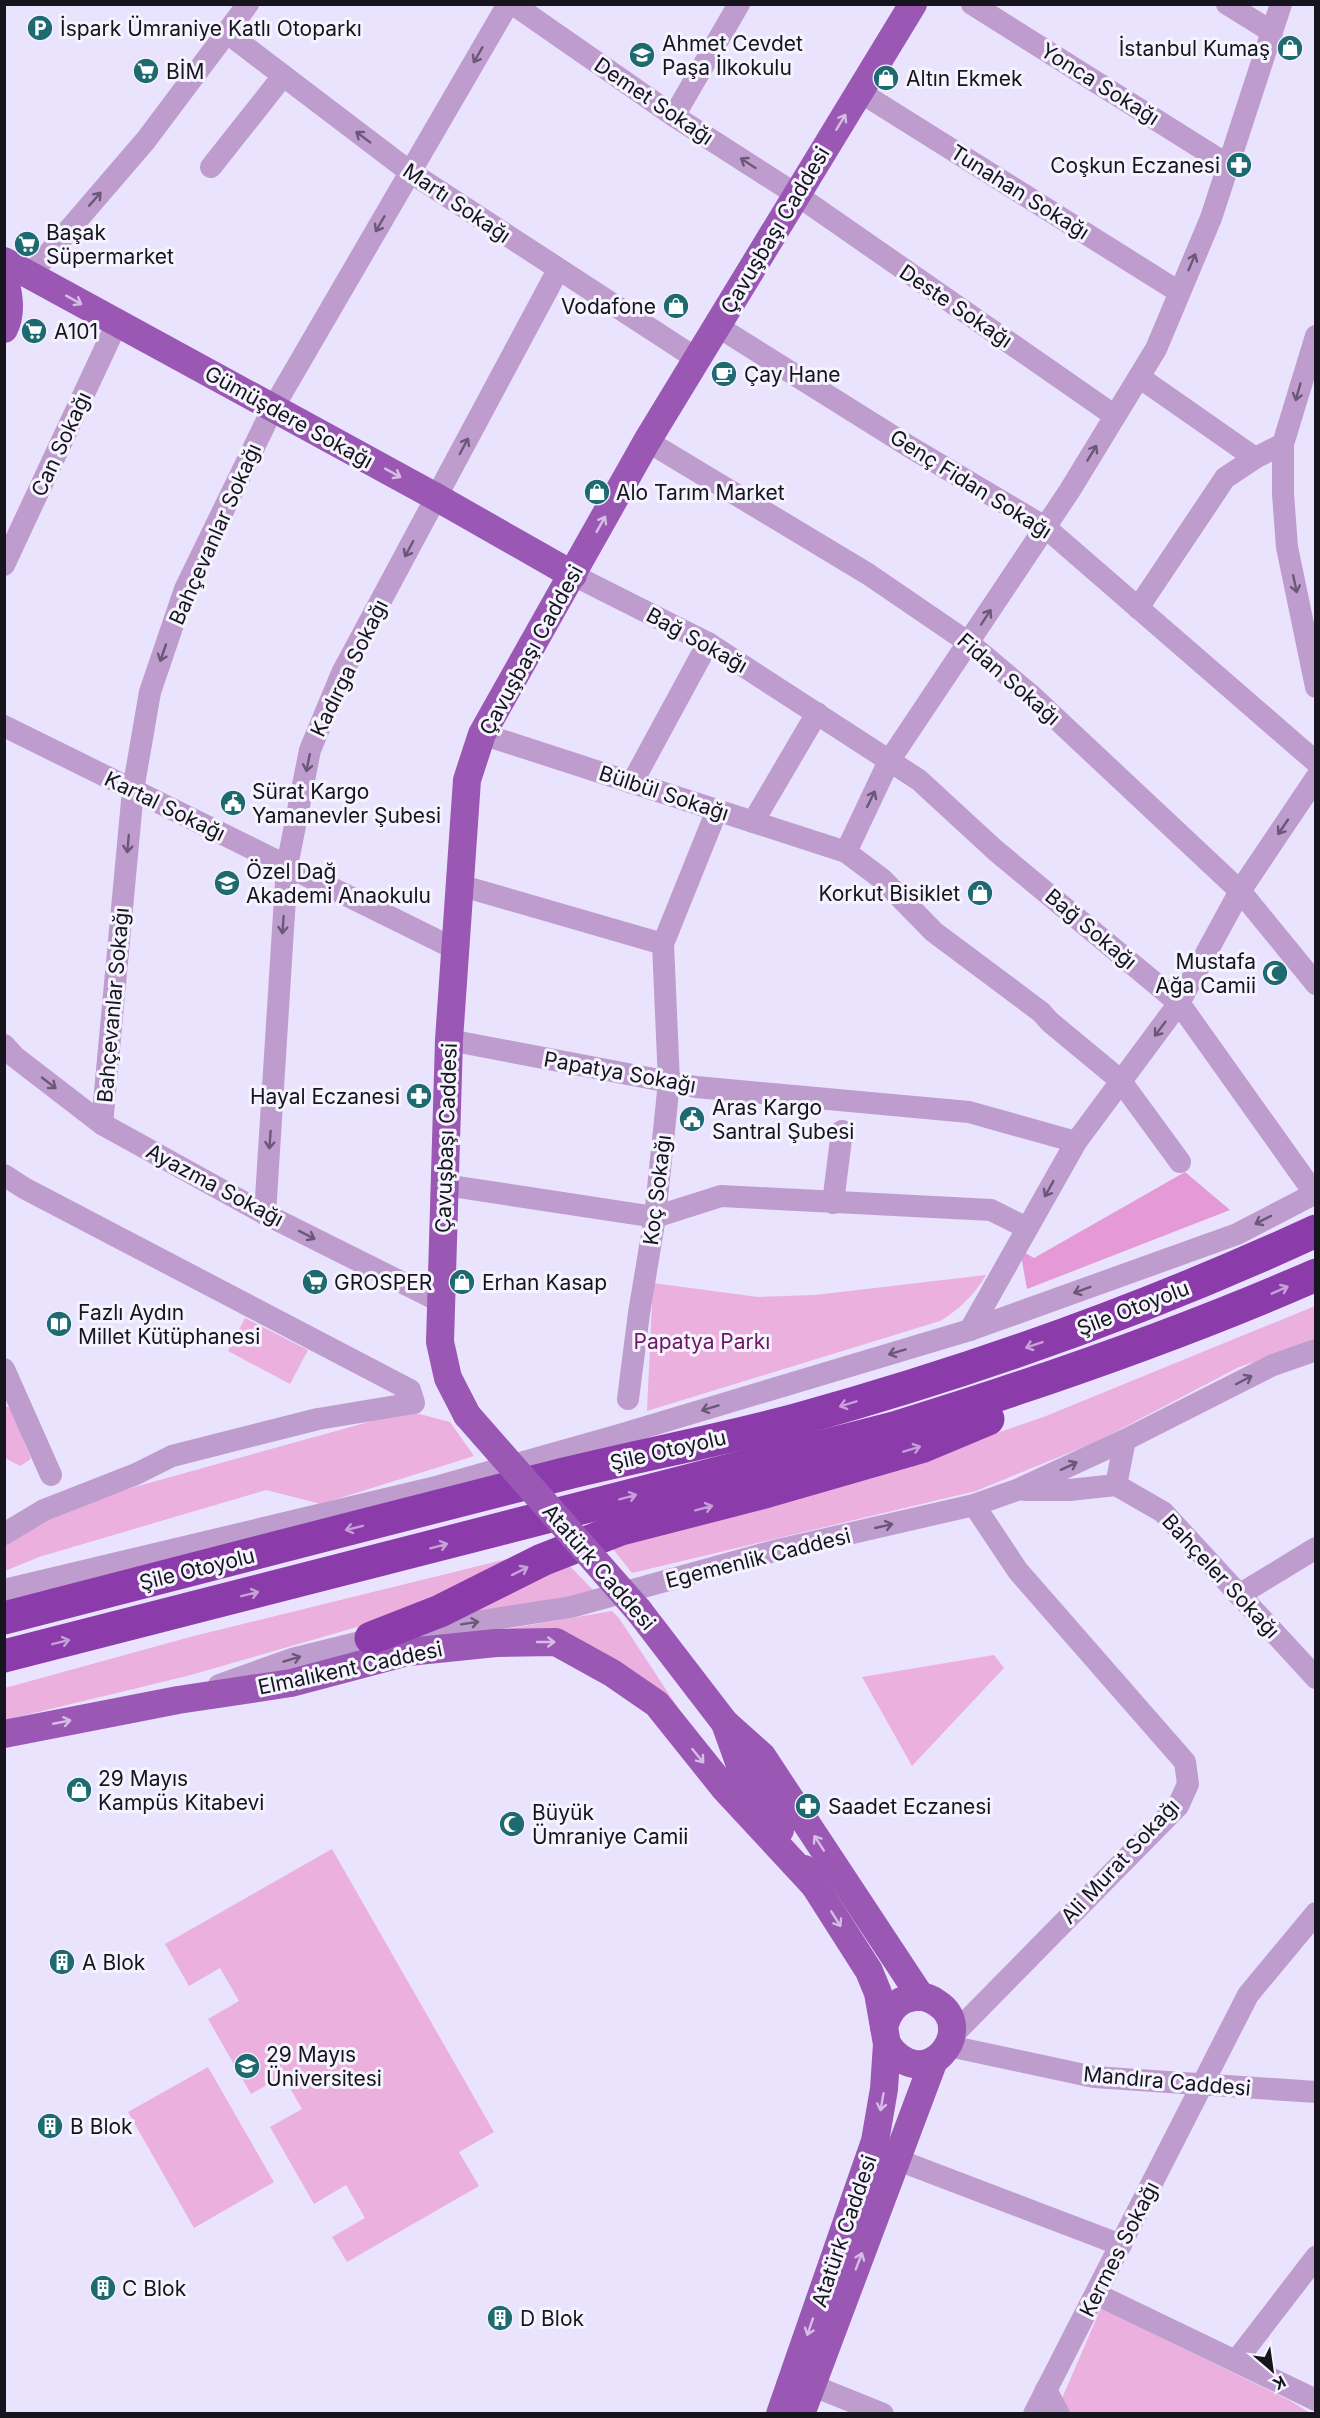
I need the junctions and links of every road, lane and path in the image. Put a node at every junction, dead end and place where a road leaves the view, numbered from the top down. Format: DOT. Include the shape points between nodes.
graph roads {
  1 [pos="248,4"];
  2 [pos="508,4"];
  3 [pos="513,4"];
  4 [pos="739,4"];
  5 [pos="913,4"];
  6 [pos="972,4"];
  7 [pos="1227,4"];
  8 [pos="1281,4"];
  9 [pos="226,32"];
  10 [pos="1272,32"];
  11 [pos="283,76"];
  12 [pos="860,92"];
  13 [pos="674,116"];
  14 [pos="1228,165"];
  15 [pos="211,167"];
  16 [pos="410,172"];
  17 [pos="797,195"];
  18 [pos="4,261"];
  19 [pos="558,270"];
  20 [pos="17,275"];
  21 [pos="1179,292"];
  22 [pos="117,323"];
  23 [pos="717,326"];
  24 [pos="4,329"];
  25 [pos="1316,336"];
  26 [pos="697,359"];
  27 [pos="1311,363"];
  28 [pos="1139,377"];
  29 [pos="273,408"];
  30 [pos="1115,416"];
  31 [pos="647,441"];
  32 [pos="1283,444"];
  33 [pos="1255,458"];
  34 [pos="436,497"];
  35 [pos="1045,527"];
  36 [pos="4,566"];
  37 [pos="573,575"];
  38 [pos="1138,608"];
  39 [pos="708,643"];
  40 [pos="969,643"];
  41 [pos="1316,687"];
  42 [pos="817,713"];
  43 [pos="4,726"];
  44 [pos="482,734"];
  45 [pos="890,761"];
  46 [pos="1316,762"];
  47 [pos="1316,778"];
  48 [pos="632,783"];
  49 [pos="133,790"];
  50 [pos="717,810"];
  51 [pos="753,822"];
  52 [pos="846,852"];
  53 [pos="287,866"];
  54 [pos="459,885"];
  55 [pos="1240,891"];
  56 [pos="663,944"];
  57 [pos="455,949"];
  58 [pos="1316,984"];
  59 [pos="1179,1003"];
  60 [pos="448,1040"];
  61 [pos="4,1045"];
  62 [pos="1120,1080"];
  63 [pos="669,1082"];
  64 [pos="102,1124"];
  65 [pos="842,1131"];
  66 [pos="1076,1142"];
  67 [pos="1180,1162"];
  68 [pos="4,1175"];
  69 [pos="445,1185"];
  70 [pos="1315,1194"];
  71 [pos="833,1203"];
  72 [pos="265,1214"];
  73 [pos="655,1217"];
  74 [pos="1027,1228"];
  75 [pos="1316,1231"];
  76 [pos="1316,1275"];
  77 [pos="441,1302"];
  78 [pos="1245,1306"];
  79 [pos="970,1330"];
  80 [pos="1316,1350"];
  81 [pos="4,1369"];
  82 [pos="628,1399"];
  83 [pos="466,1415"];
  84 [pos="1125,1440"];
  85 [pos="51,1475"];
  86 [pos="1116,1485"];
  87 [pos="1017,1490"];
  88 [pos="974,1505"];
  89 [pos="4,1534"];
  90 [pos="1316,1548"];
  91 [pos="4,1590"];
  92 [pos="1239,1595"];
  93 [pos="4,1618"];
  94 [pos="371,1638"];
  95 [pos="4,1656"];
  96 [pos="1316,1678"];
  97 [pos="178,1700"];
  98 [pos="8,1735"];
  99 [pos="752,1762"];
  100 [pos="814,1886"];
  101 [pos="1316,1913"];
  102 [pos="921,1996"];
  103 [pos="886,2036"];
  104 [pos="945,2047"];
  105 [pos="1203,2085"];
  106 [pos="1316,2092"];
  107 [pos="898,2160"];
  108 [pos="1121,2245"];
  109 [pos="1316,2256"];
  110 [pos="1096,2294"];
  111 [pos="1236,2361"];
  112 [pos="811,2385"];
  113 [pos="1046,2390"];
  114 [pos="1316,2400"];
  115 [pos="780,2414"];
  116 [pos="801,2414"];
  117 [pos="883,2414"];
  118 [pos="1034,2414"];
  119 [pos="1059,2414"];
  1 -- 9 [label="street"];
  2 -- 16 [label="street, Bahçevanlar Sokağı, one-way"];
  3 -- 13 [label="street, Demet Sokağı"];
  4 -- 13 [label="street"];
  5 -- 12 [label="main road, Çavuşbaşı Caddesi"];
  6 -- 14 [label="street, Yonca Sokağı"];
  7 -- 10 [label="street"];
  8 -- 10 [label="street"];
  9 -- 11 [label="street, Martı Sokağı"];
  20 -- 9 [label="street, one-way" via="146,140"];
  10 -- 14 [label="street"];
  11 -- 15 [label="street"];
  16 -- 11 [label="street, Martı Sokağı, one-way"];
  17 -- 12 [label="main road, Çavuşbaşı Caddesi, one-way"];
  12 -- 21 [label="street, Tunahan Sokağı"];
  17 -- 13 [label="street, Demet Sokağı, one-way"];
  21 -- 14 [label="street, one-way" via="1211,218"];
  16 -- 19 [label="street, Martı Sokağı"];
  16 -- 29 [label="street, Bahçevanlar Sokağı, one-way"];
  17 -- 23 [label="main road, Çavuşbaşı Caddesi"];
  17 -- 30 [label="street, Deste Sokağı"];
  18 -- 20 [label="main road, Gümüşdere Sokağı"];
  19 -- 26 [label="street, Martı Sokağı"];
  34 -- 19 [label="street, Kadırga Sokağı, one-way"];
  20 -- 22 [label="main road, Gümüşdere Sokağı, one-way"];
  20 -- 24 [label="main road"];
  21 -- 28 [label="street" via="1156,349"];
  22 -- 29 [label="main road, Gümüşdere Sokağı"];
  22 -- 36 [label="street, Can Sokağı"];
  23 -- 26 [label="main road, Çavuşbaşı Caddesi"];
  23 -- 35 [label="street, Genç Fidan Sokağı"];
  25 -- 27 [label="street"];
  26 -- 31 [label="main road, Çavuşbaşı Caddesi"];
  27 -- 32 [label="street, one-way"];
  28 -- 30 [label="street"];
  28 -- 33 [label="street"];
  29 -- 34 [label="main road, Gümüşdere Sokağı, one-way"];
  29 -- 49 [label="street, Bahçevanlar Sokağı, one-way" via="185,589 150,692"];
  35 -- 30 [label="street, one-way"];
  37 -- 31 [label="main road, Çavuşbaşı Caddesi, one-way"];
  31 -- 40 [label="street, Fidan Sokağı" via="868,573"];
  32 -- 33 [label="street"];
  32 -- 41 [label="street, one-way" via="1287,547"];
  33 -- 38 [label="street" via="1225,478"];
  34 -- 37 [label="main road, Gümüşdere Sokağı"];
  34 -- 53 [label="street, Kadırga Sokağı, one-way" via="342,673 310,750"];
  35 -- 38 [label="street, Genç Fidan Sokağı"];
  40 -- 35 [label="street, one-way"];
  37 -- 39 [label="street, Bağ Sokağı"];
  37 -- 44 [label="main road, Çavuşbaşı Caddesi"];
  38 -- 46 [label="street, Genç Fidan Sokağı"];
  39 -- 42 [label="street, Bağ Sokağı"];
  39 -- 48 [label="street"];
  40 -- 45 [label="street"];
  40 -- 55 [label="street, Fidan Sokağı" via="1032,696"];
  42 -- 45 [label="street, Bağ Sokağı"];
  42 -- 51 [label="street"];
  43 -- 49 [label="street, Kartal Sokağı"];
  44 -- 48 [label="street, Bülbül Sokağı"];
  44 -- 54 [label="main road, Çavuşbaşı Caddesi" via="467,780"];
  52 -- 45 [label="street, one-way"];
  45 -- 59 [label="street, Bağ Sokağı" via="919,780 995,850"];
  47 -- 55 [label="street, one-way"];
  48 -- 50 [label="street, Bülbül Sokağı"];
  49 -- 53 [label="street, Kartal Sokağı"];
  49 -- 64 [label="street, Bahçevanlar Sokağı, one-way"];
  50 -- 51 [label="street, Bülbül Sokağı"];
  50 -- 56 [label="street"];
  51 -- 52 [label="street, Bülbül Sokağı"];
  52 -- 62 [label="street, Bülbül Sokağı" via="882,879 934,932 1041,1012"];
  53 -- 57 [label="street, Kartal Sokağı"];
  53 -- 72 [label="street, Kadırga Sokağı, one-way"];
  54 -- 56 [label="street"];
  54 -- 57 [label="main road, Çavuşbaşı Caddesi"];
  55 -- 58 [label="street, Fidan Sokağı"];
  55 -- 59 [label="street"];
  56 -- 63 [label="street, Koç Sokağı"];
  57 -- 60 [label="main road, Çavuşbaşı Caddesi"];
  59 -- 62 [label="street, one-way"];
  59 -- 70 [label="street, Bağ Sokağı"];
  60 -- 63 [label="street, Papatya Sokağı"];
  60 -- 69 [label="main road, Çavuşbaşı Caddesi"];
  61 -- 64 [label="street, Ayazma Sokağı, one-way"];
  62 -- 66 [label="street"];
  62 -- 67 [label="street, Bülbül Sokağı"];
  63 -- 66 [label="street, Papatya Sokağı" via="969,1112"];
  63 -- 73 [label="street, Koç Sokağı"];
  64 -- 72 [label="street, Ayazma Sokağı"];
  65 -- 71 [label="street"];
  66 -- 74 [label="street, one-way"];
  68 -- 89 [label="street" via="410,1390 414,1403 318,1419 172,1456 44,1510"];
  69 -- 73 [label="street"];
  69 -- 77 [label="main road, Çavuşbaşı Caddesi"];
  70 -- 79 [label="street, one-way" via="1237,1234"];
  71 -- 73 [label="street" via="721,1196"];
  71 -- 74 [label="street" via="991,1210"];
  72 -- 77 [label="street, Ayazma Sokağı, one-way"];
  73 -- 82 [label="street, Koç Sokağı"];
  74 -- 79 [label="street"];
  75 -- 93 [label="highway, Şile Otoyolu, one-way" via="1132,1310 925,1382 796,1420 567,1474"];
  78 -- 76 [label="highway, Şile Otoyolu, one-way"];
  77 -- 83 [label="main road, Çavuşbaşı Caddesi" via="440,1342 448,1378"];
  94 -- 78 [label="highway, one-way" via="440,1611 542,1560 621,1529 921,1447"];
  95 -- 78 [label="highway, Şile Otoyolu, one-way" via="894,1428 1001,1395"];
  79 -- 91 [label="street, one-way" via="432,1488"];
  84 -- 80 [label="street, Egemenlik Caddesi, one-way" via="1273,1365"];
  81 -- 85 [label="street"];
  83 -- 99 [label="main road, Atatürk Caddesi, bridge" via="639,1611"];
  84 -- 86 [label="street"];
  87 -- 84 [label="street, Egemenlik Caddesi, one-way"];
  86 -- 87 [label="street"];
  86 -- 92 [label="street, Bahçeler Sokağı" via="1163,1512"];
  87 -- 88 [label="street, Egemenlik Caddesi"];
  94 -- 88 [label="street, Egemenlik Caddesi, one-way" via="571,1607 774,1551"];
  88 -- 104 [label="street, Ali Murat Sokağı" via="1018,1571 1185,1762 1188,1784 1178,1806"];
  90 -- 92 [label="street"];
  92 -- 96 [label="street, Bahçeler Sokağı"];
  97 -- 94 [label="street, Egemenlik Caddesi, one-way" via="292,1659"];
  98 -- 97 [label="main road, Elmalıkent Caddesi, one-way"];
  97 -- 100 [label="main road, Elmalıkent Caddesi, one-way" via="291,1683 408,1652 496,1642 556,1642 657,1704 725,1789"];
  99 -- 100 [label="main road, Atatürk Caddesi"];
  102 -- 99 [label="main road, Atatürk Caddesi, one-way"];
  100 -- 103 [label="main road, Atatürk Caddesi, one-way" via="868,1971 878,1993"];
  101 -- 105 [label="street, Kermes Sokağı" via="1248,1995"];
  102 -- 103 [label="main road, Atatürk Caddesi" via="901,2001 892,2008"];
  102 -- 104 [label="main road, Atatürk Caddesi" via="941,2005 948,2014 952,2025"];
  103 -- 104 [label="main road" via="895,2056 904,2062 924,2064"];
  103 -- 115 [label="main road, Atatürk Caddesi, one-way" via="884,2089 875,2141"];
  104 -- 105 [label="street, Mandıra Caddesi" via="1094,2077"];
  104 -- 107 [label="main road, Atatürk Caddesi"];
  105 -- 106 [label="street, Mandıra Caddesi"];
  105 -- 108 [label="street, Kermes Sokağı"];
  107 -- 108 [label="street"];
  112 -- 107 [label="main road, Atatürk Caddesi, one-way"];
  108 -- 110 [label="street, Kermes Sokağı"];
  109 -- 111 [label="street"];
  110 -- 111 [label="street"];
  110 -- 113 [label="street, Kermes Sokağı"];
  111 -- 114 [label="street"];
  112 -- 116 [label="main road, Atatürk Caddesi"];
  112 -- 117 [label="street"];
  113 -- 118 [label="street, Kermes Sokağı"];
  113 -- 119 [label="street"];
}
